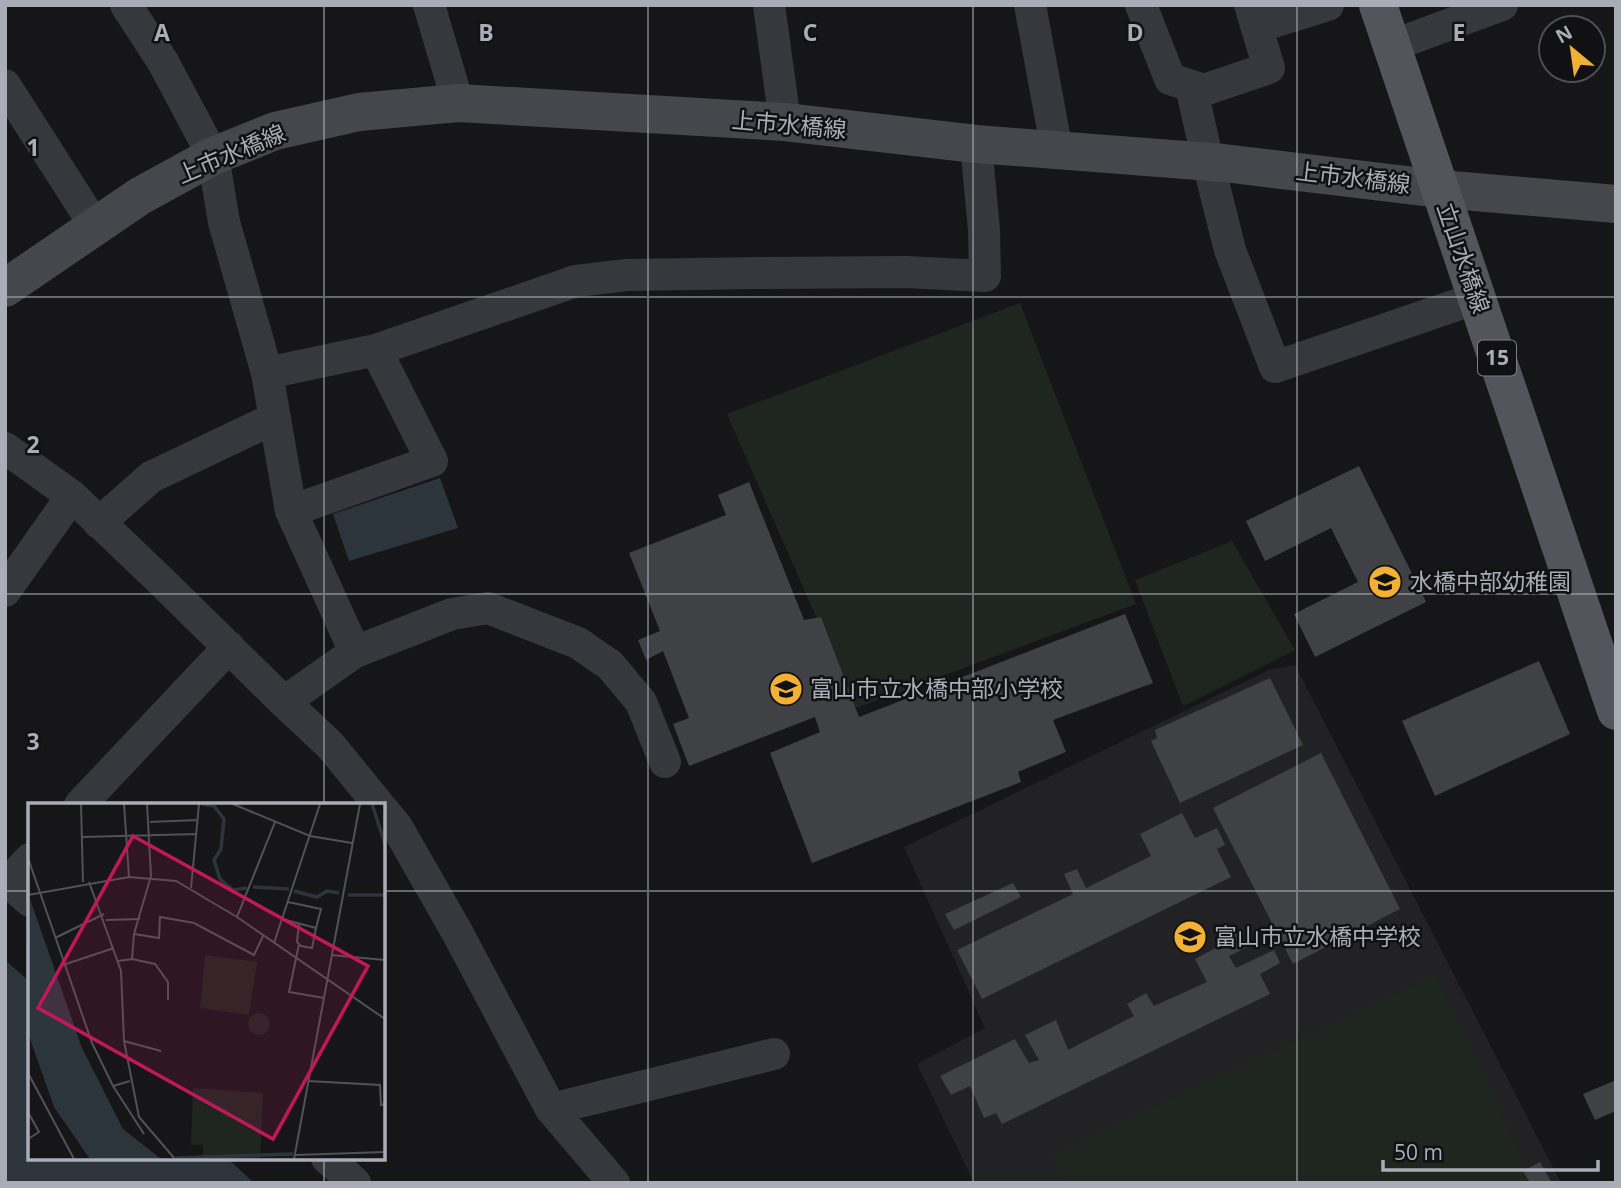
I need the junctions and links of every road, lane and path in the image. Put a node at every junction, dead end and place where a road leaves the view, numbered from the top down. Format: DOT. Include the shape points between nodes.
graph roads {
  1 [pos="127,5"];
  2 [pos="429,5"];
  3 [pos="769,5"];
  4 [pos="1030,5"];
  5 [pos="1141,5"];
  6 [pos="1328,5"];
  7 [pos="1378,5"];
  8 [pos="1502,5"];
  9 [pos="1253,16"];
  10 [pos="1391,46"];
  11 [pos="5,85"];
  12 [pos="1191,86"];
  13 [pos="458,103"];
  14 [pos="785,122"];
  15 [pos="976,145"];
  16 [pos="1057,151"];
  17 [pos="213,156"];
  18 [pos="1208,162"];
  19 [pos="1440,189"];
  20 [pos="1616,204"];
  21 [pos="95,226"];
  22 [pos="5,288"];
  23 [pos="1476,298"];
  24 [pos="376,351"];
  25 [pos="267,373"];
  26 [pos="275,418"];
  27 [pos="5,448"];
  28 [pos="72,496"];
  29 [pos="291,511"];
  30 [pos="99,523"];
  31 [pos="5,591"];
  32 [pos="229,647"];
  33 [pos="355,652"];
  34 [pos="284,702"];
  35 [pos="1616,710"];
  36 [pos="665,762"];
  37 [pos="82,803"];
  38 [pos="377,803"];
  39 [pos="385,812"];
  40 [pos="28,862"];
  41 [pos="14,887"];
  42 [pos="775,1054"];
  43 [pos="551,1109"];
  44 [pos="329,1160"];
  45 [pos="355,1183"];
  46 [pos="614,1183"];
  1 -- 17 [label="street"];
  2 -- 13 [label="street"];
  3 -- 14 [label="street"];
  4 -- 16 [label="street"];
  5 -- 12 [label="street" via="1170,79"];
  6 -- 9 [label="street"];
  7 -- 10 [label="main road, 立山水橋線 / 15"];
  8 -- 10 [label="street"];
  9 -- 12 [label="street" via="1269,68 1204,90"];
  10 -- 19 [label="main road, 立山水橋線 / 15"];
  11 -- 21 [label="street"];
  12 -- 18 [label="street"];
  13 -- 14 [label="main road, 上市水橋線"];
  13 -- 17 [label="main road, 上市水橋線" via="359,112 275,131"];
  14 -- 15 [label="main road, 上市水橋線"];
  15 -- 16 [label="main road, 上市水橋線"];
  15 -- 24 [label="street" via="985,276 759,272 626,275 576,281"];
  16 -- 18 [label="main road, 上市水橋線"];
  17 -- 21 [label="main road, 上市水橋線"];
  17 -- 25 [label="street" via="224,222"];
  18 -- 19 [label="main road, 上市水橋線"];
  18 -- 23 [label="street" via="1230,250 1275,367"];
  19 -- 20 [label="main road, 上市水橋線"];
  19 -- 23 [label="main road, 立山水橋線 / 15"];
  21 -- 22 [label="main road, 上市水橋線"];
  23 -- 35 [label="main road, 立山水橋線 / 15"];
  24 -- 25 [label="street"];
  24 -- 29 [label="street" via="432,461"];
  25 -- 26 [label="street"];
  26 -- 29 [label="street"];
  26 -- 30 [label="street" via="150,477"];
  27 -- 28 [label="street"];
  28 -- 30 [label="street"];
  28 -- 31 [label="street"];
  29 -- 33 [label="street"];
  30 -- 32 [label="street"];
  32 -- 34 [label="street"];
  32 -- 37 [label="street"];
  33 -- 34 [label="street"];
  33 -- 36 [label="street" via="452,614 488,608 578,643 610,665 640,702"];
  34 -- 38 [label="street" via="330,745"];
  39 -- 43 [label="street" via="457,932"];
  40 -- 41 [label="street"];
  42 -- 43 [label="street"];
  43 -- 46 [label="street"];
  44 -- 45 [label="street"];
}
